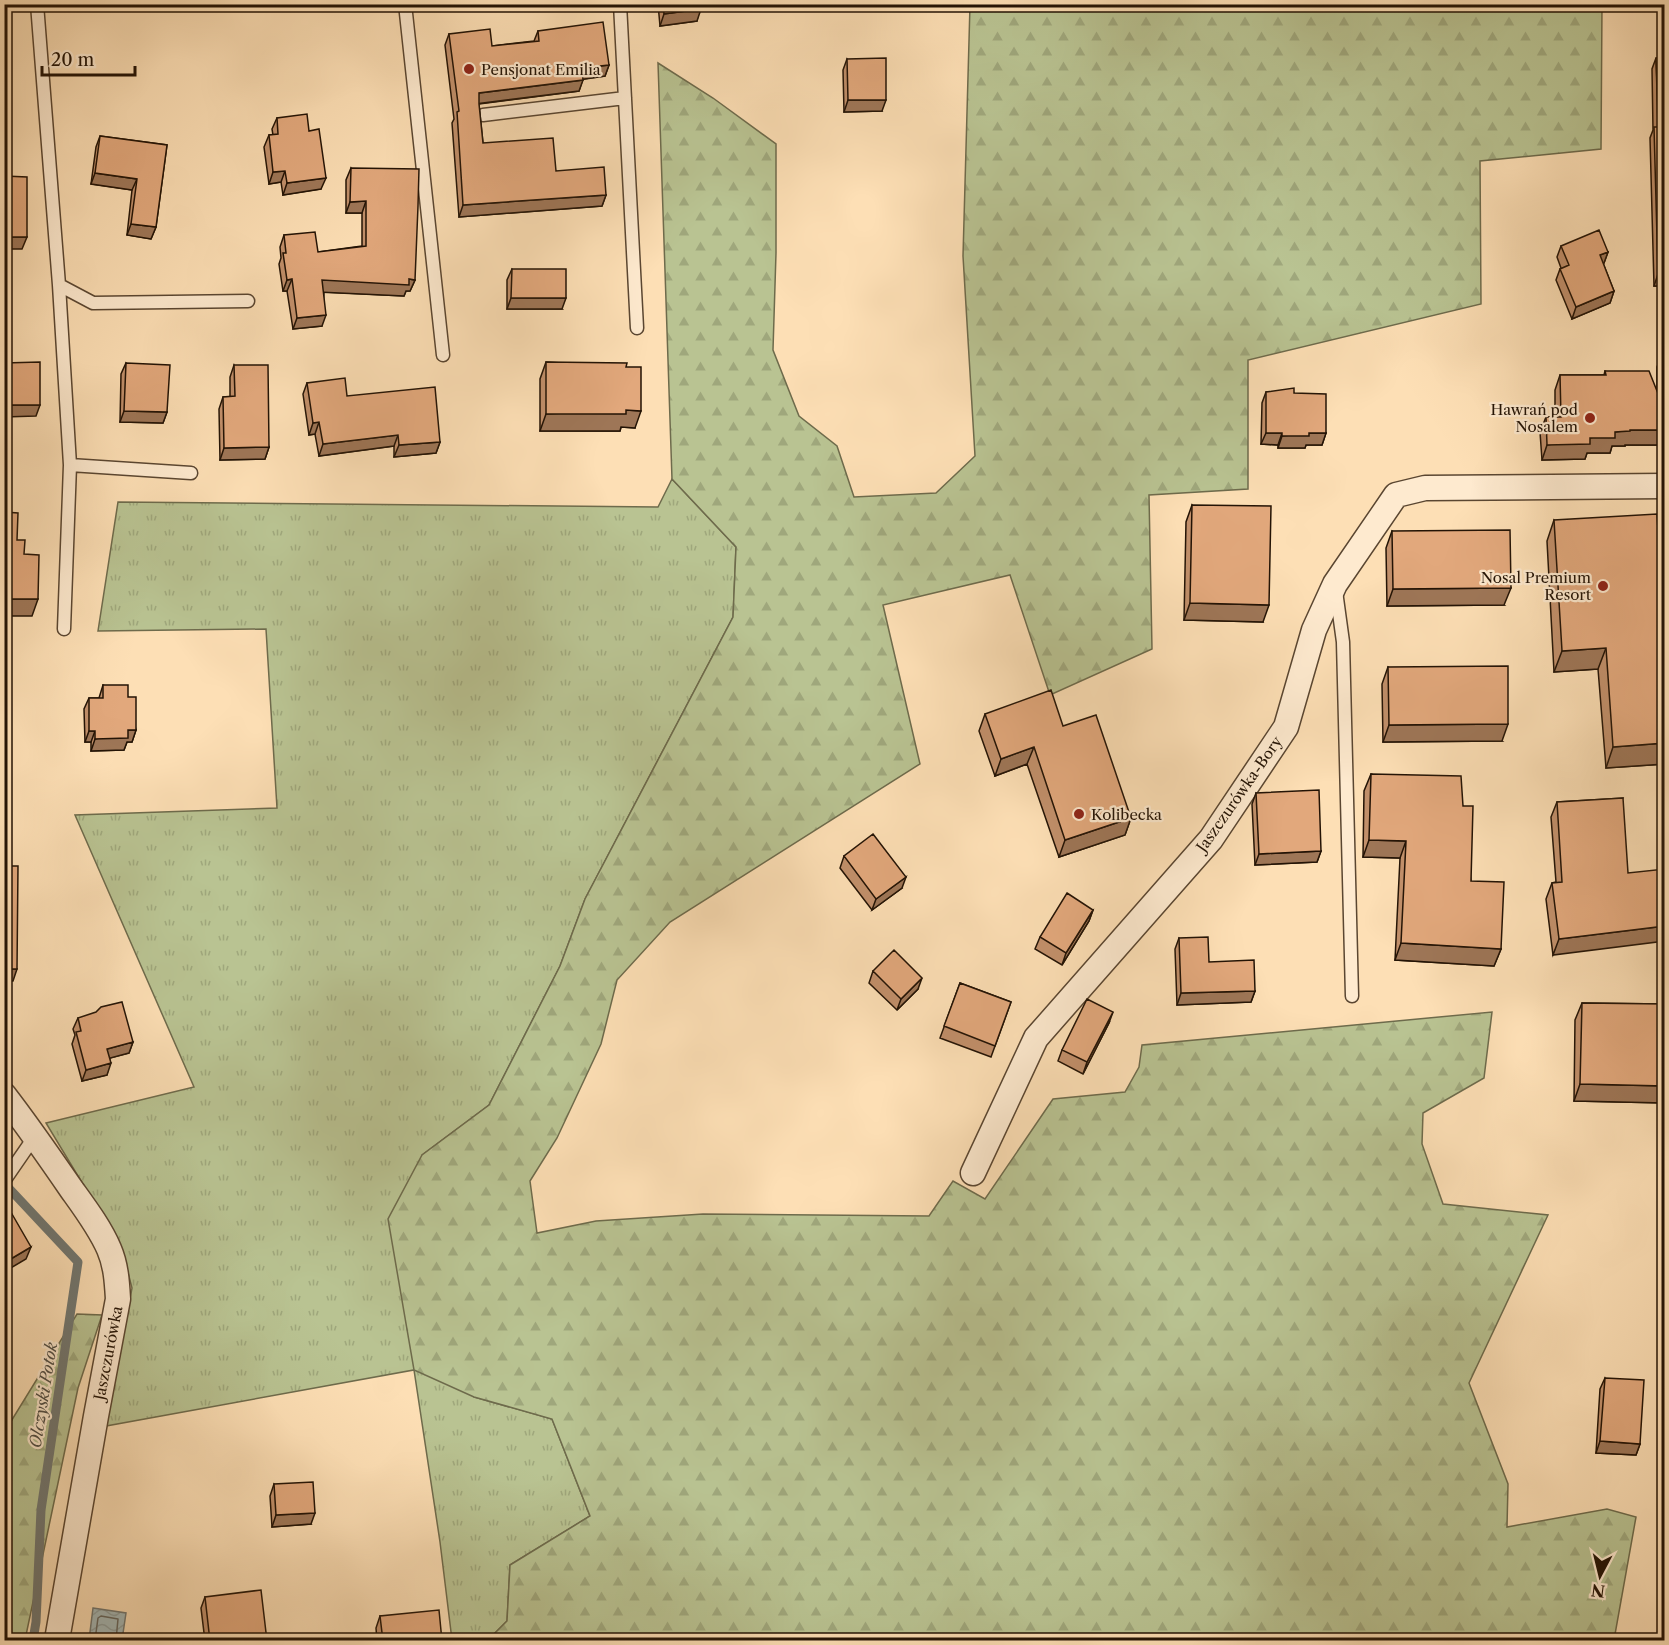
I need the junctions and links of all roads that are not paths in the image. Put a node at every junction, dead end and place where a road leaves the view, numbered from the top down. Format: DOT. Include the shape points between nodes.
graph roads {
  1 [pos="37,4"];
  2 [pos="405,4"];
  3 [pos="620,4"];
  4 [pos="626,98"];
  5 [pos="483,116"];
  6 [pos="59,285"];
  7 [pos="248,301"];
  8 [pos="637,328"];
  9 [pos="443,355"];
  10 [pos="70,465"];
  11 [pos="191,473"];
  12 [pos="1665,486"];
  13 [pos="1335,584"];
  14 [pos="64,628"];
  15 [pos="1352,996"];
  16 [pos="4,1095"];
  17 [pos="35,1136"];
  18 [pos="973,1173"];
  19 [pos="4,1181"];
  20 [pos="57,1641"];
  1 -- 6 [label="lane"];
  2 -- 9 [label="lane"];
  3 -- 4 [label="lane"];
  4 -- 5 [label="lane"];
  4 -- 8 [label="lane"];
  6 -- 7 [label="lane" via="93,303"];
  6 -- 10 [label="lane"];
  10 -- 11 [label="lane"];
  10 -- 14 [label="lane"];
  12 -- 13 [label="street, Jaszczurówka-Bory" via="1425,488 1396,495"];
  13 -- 15 [label="lane" via="1343,642"];
  13 -- 18 [label="street, Jaszczurówka-Bory" via="1314,630 1286,727 1210,839 1036,1038"];
  16 -- 17 [label="street, Jaszczurówka"];
  17 -- 19 [label="lane"];
  17 -- 20 [label="street, Jaszczurówka" via="109,1248 116,1268 118,1299"];
}
